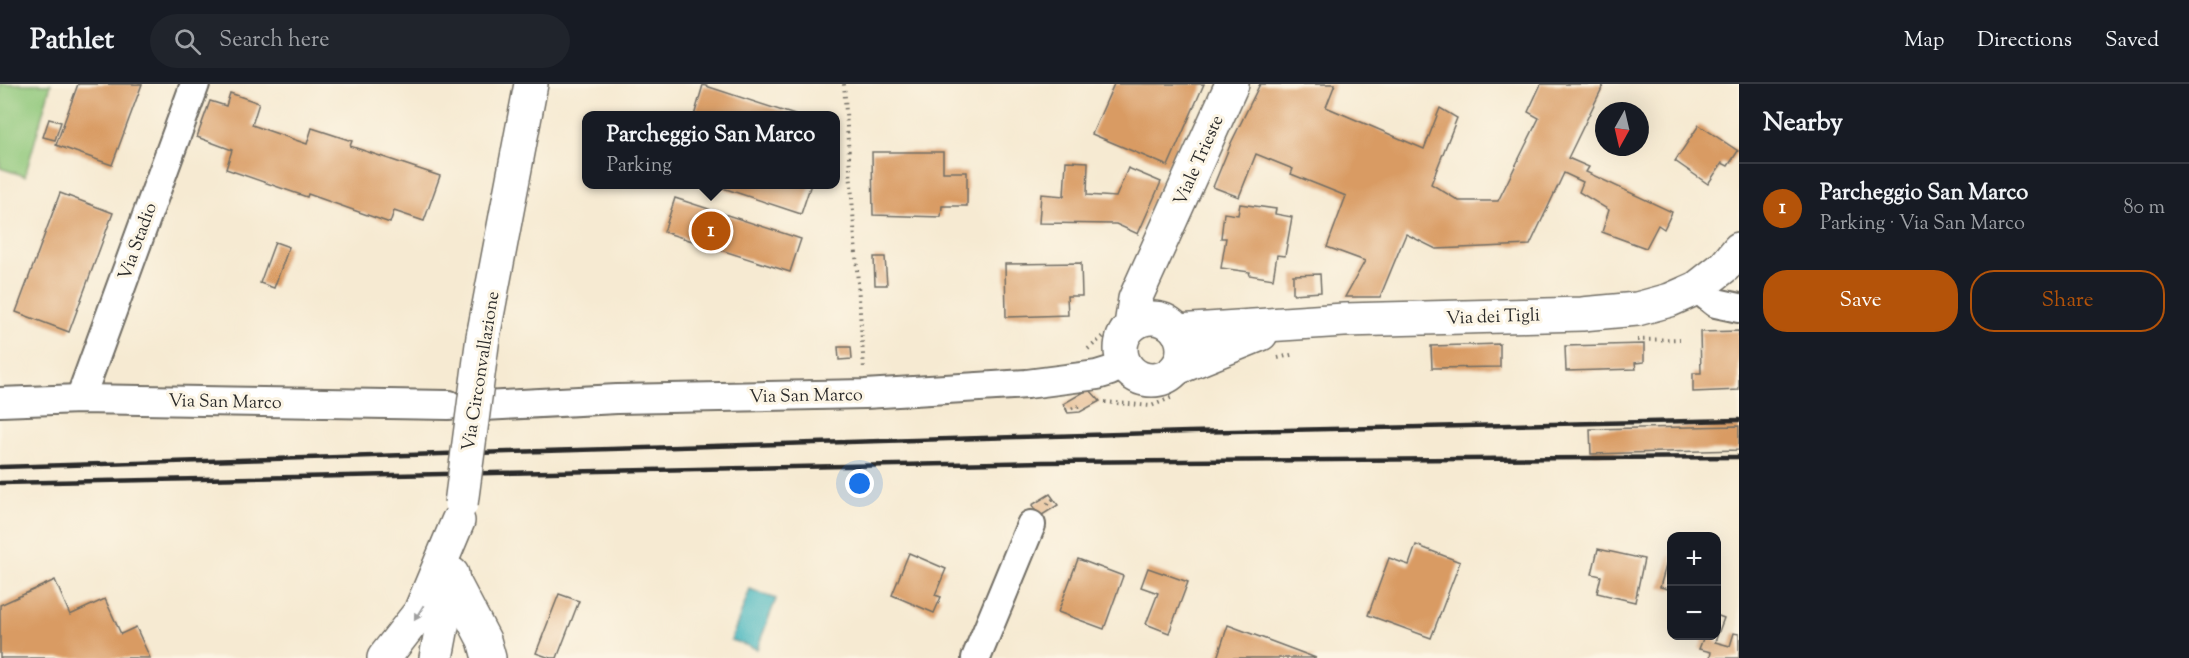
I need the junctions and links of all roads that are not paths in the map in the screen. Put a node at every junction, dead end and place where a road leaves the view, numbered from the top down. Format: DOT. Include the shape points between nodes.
graph roads {
  1 [pos="195,84"];
  2 [pos="531,84"];
  3 [pos="1232,84"];
  4 [pos="1164,237"];
  5 [pos="1739,249"];
  6 [pos="1697,288"];
  7 [pos="1739,308"];
  8 [pos="1131,326"];
  9 [pos="1173,327"];
  10 [pos="1291,339"];
  11 [pos="1124,364"];
  12 [pos="1179,380"];
  13 [pos="80,399"];
  14 [pos="0,402"];
  15 [pos="449,405"];
  16 [pos="484,406"];
  17 [pos="459,512"];
  18 [pos="1031,525"];
  19 [pos="451,577"];
  20 [pos="384,658"];
  21 [pos="436,658"];
  22 [pos="489,658"];
  23 [pos="976,658"];
  1 -- 13 [label="street, Via Stadio"];
  2 -- 17 [label="street, Via Circonvallazione, bridge" via="483,337"];
  3 -- 4 [label="street, Viale Trieste"];
  4 -- 8 [label="street, Viale Trieste" via="1136,299"];
  4 -- 9 [label="street, Viale Trieste" via="1163,287"];
  5 -- 6 [label="street, Via dei Tigli"];
  6 -- 7 [label="street" via="1716,303"];
  6 -- 10 [label="street, Via dei Tigli" via="1638,309 1344,320"];
  8 -- 9 [label="street, Via dei Tigli" via="1150,318"];
  8 -- 11 [label="street" via="1122,340"];
  9 -- 10 [label="street, Via dei Tigli"];
  9 -- 12 [label="street" via="1182,340"];
  10 -- 12 [label="street, Via dei Tigli"];
  11 -- 12 [label="street, Via dei Tigli" via="1136,376 1153,381"];
  11 -- 16 [label="street, Via San Marco" via="1097,375 1050,381 865,394"];
  13 -- 14 [label="street, Via San Marco"];
  13 -- 15 [label="street, Via San Marco"];
  17 -- 19 [label="street, Via Circonvallazione"];
  17 -- 20 [label="street, one-way" via="420,612"];
  18 -- 23 [label="street"];
  19 -- 21 [label="street, Via Circonvallazione"];
  19 -- 22 [label="street" via="484,640"];
}
